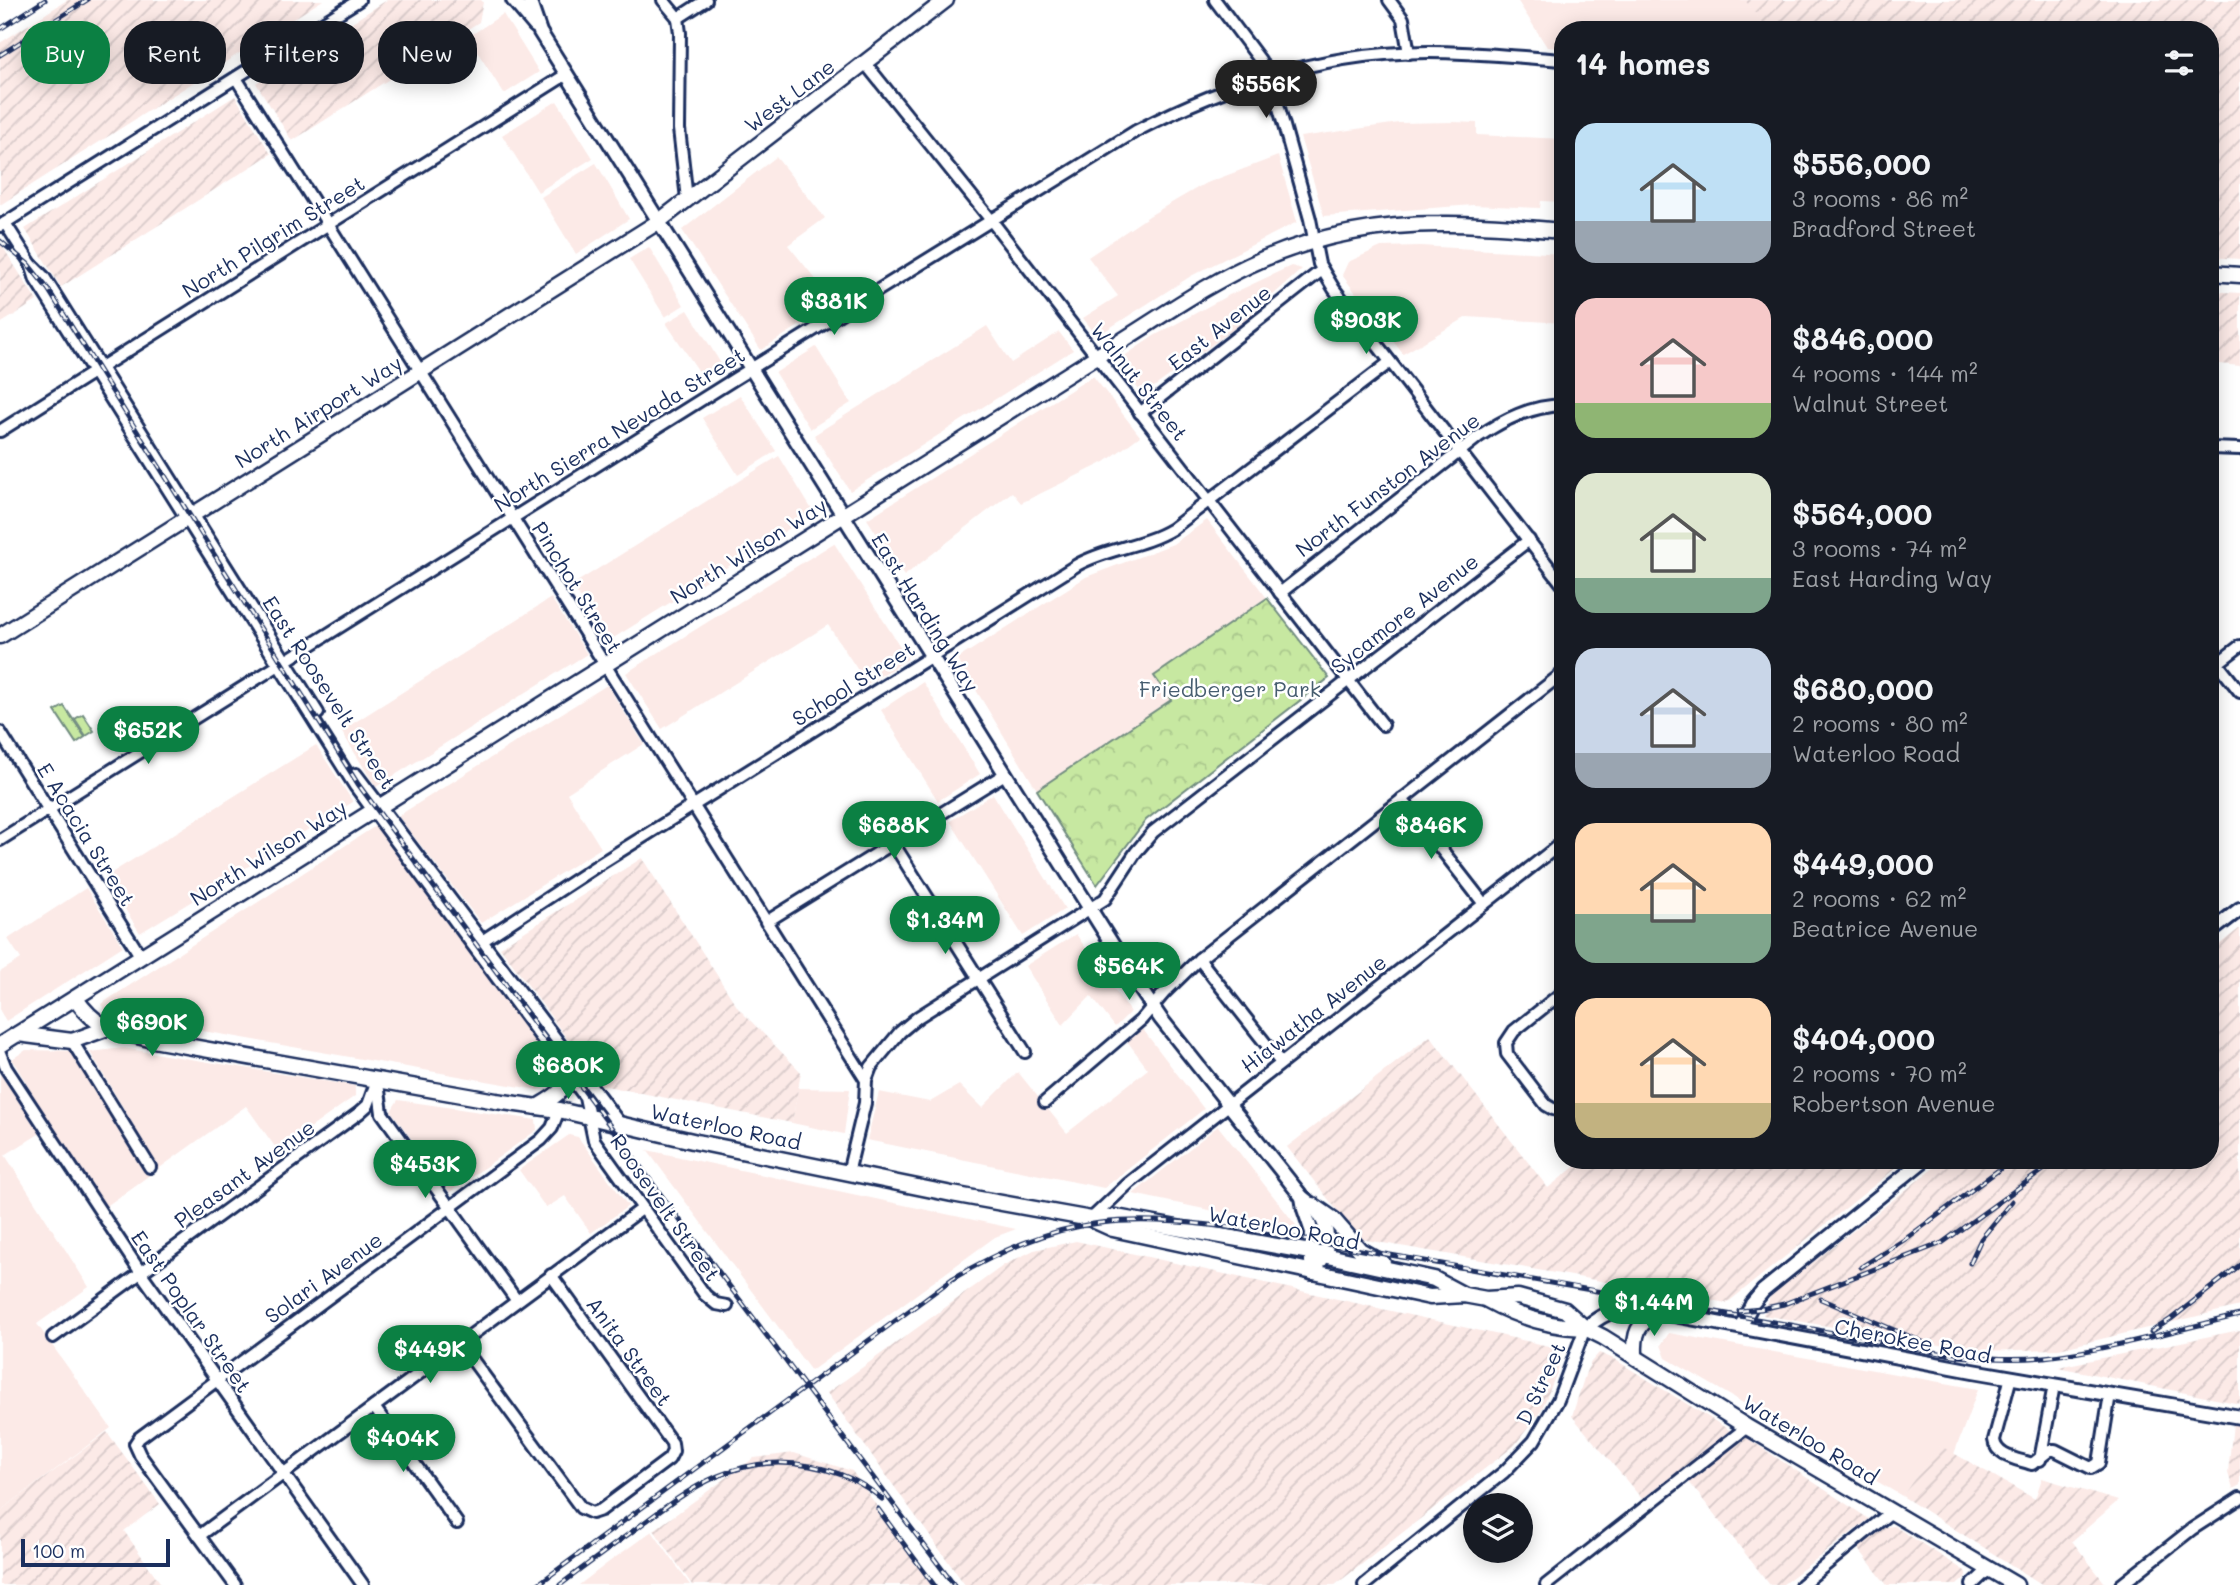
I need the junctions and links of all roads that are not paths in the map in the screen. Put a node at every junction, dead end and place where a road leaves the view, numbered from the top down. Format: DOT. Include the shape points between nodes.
graph roads {
  1 [pos="359,0"];
  2 [pos="513,0"];
  3 [pos="530,0"];
  4 [pos="663,0"];
  5 [pos="706,0"];
  6 [pos="946,0"];
  7 [pos="1215,0"];
  8 [pos="1389,0"];
  9 [pos="678,18"];
  10 [pos="539,31"];
  11 [pos="1409,53"];
  12 [pos="1554,59"];
  13 [pos="865,63"];
  14 [pos="567,74"];
  15 [pos="1268,76"];
  16 [pos="236,78"];
  17 [pos="687,199"];
  18 [pos="991,220"];
  19 [pos="658,222"];
  20 [pos="2,225"];
  21 [pos="328,225"];
  22 [pos="1554,230"];
  23 [pos="1315,242"];
  24 [pos="1322,270"];
  25 [pos="2219,274"];
  26 [pos="2240,275"];
  27 [pos="1097,356"];
  28 [pos="1390,362"];
  29 [pos="98,370"];
  30 [pos="750,370"];
  31 [pos="420,372"];
  32 [pos="1554,407"];
  33 [pos="1140,413"];
  34 [pos="0,431"];
  35 [pos="2219,448"];
  36 [pos="2240,449"];
  37 [pos="1460,450"];
  38 [pos="1209,502"];
  39 [pos="842,516"];
  40 [pos="190,517"];
  41 [pos="512,519"];
  42 [pos="1529,540"];
  43 [pos="1554,572"];
  44 [pos="1280,593"];
  45 [pos="0,636"];
  46 [pos="2240,646"];
  47 [pos="931,657"];
  48 [pos="2219,658"];
  49 [pos="282,663"];
  50 [pos="605,665"];
  51 [pos="2219,669"];
  52 [pos="1348,680"];
  53 [pos="1554,680"];
  54 [pos="2240,692"];
  55 [pos="1383,725"];
  56 [pos="0,732"];
  57 [pos="1005,774"];
  58 [pos="1402,799"];
  59 [pos="693,806"];
  60 [pos="377,808"];
  61 [pos="49,810"];
  62 [pos="0,840"];
  63 [pos="893,843"];
  64 [pos="1554,849"];
  65 [pos="1484,904"];
  66 [pos="2240,909"];
  67 [pos="1090,910"];
  68 [pos="766,922"];
  69 [pos="2219,922"];
  70 [pos="478,943"];
  71 [pos="141,957"];
  72 [pos="1199,959"];
  73 [pos="979,980"];
  74 [pos="76,999"];
  75 [pos="1554,999"];
  76 [pos="1152,1007"];
  77 [pos="108,1028"];
  78 [pos="18,1034"];
  79 [pos="72,1041"];
  80 [pos="0,1045"];
  81 [pos="1025,1052"];
  82 [pos="0,1053"];
  83 [pos="1281,1063"];
  84 [pos="569,1076"];
  85 [pos="377,1080"];
  86 [pos="866,1080"];
  87 [pos="1045,1102"];
  88 [pos="1228,1105"];
  89 [pos="537,1107"];
  90 [pos="1554,1109"];
  91 [pos="559,1110"];
  92 [pos="589,1116"];
  93 [pos="621,1125"];
  94 [pos="150,1167"];
  95 [pos="1913,1169"];
  96 [pos="848,1173"];
  97 [pos="1308,1201"];
  98 [pos="450,1208"];
  99 [pos="642,1209"];
  100 [pos="1091,1219"];
  101 [pos="1318,1254"];
  102 [pos="1396,1270"];
  103 [pos="141,1273"];
  104 [pos="1312,1273"];
  105 [pos="551,1275"];
  106 [pos="1464,1295"];
  107 [pos="517,1301"];
  108 [pos="727,1306"];
  109 [pos="1658,1312"];
  110 [pos="1741,1326"];
  111 [pos="1585,1328"];
  112 [pos="53,1337"];
  113 [pos="460,1343"];
  114 [pos="1636,1356"];
  115 [pos="2011,1377"];
  116 [pos="216,1380"];
  117 [pos="2054,1385"];
  118 [pos="2110,1394"];
  119 [pos="374,1407"];
  120 [pos="2240,1417"];
  121 [pos="1747,1427"];
  122 [pos="2040,1460"];
  123 [pos="283,1473"];
  124 [pos="2240,1498"];
  125 [pos="1891,1511"];
  126 [pos="457,1523"];
  127 [pos="199,1536"];
  128 [pos="1989,1569"];
  129 [pos="1369,1583"];
  130 [pos="235,1585"];
  131 [pos="363,1585"];
  132 [pos="1546,1585"];
  133 [pos="1801,1585"];
  134 [pos="1972,1585"];
  135 [pos="2015,1585"];
  136 [pos="2121,1585"];
  1 -- 16 [label="street"];
  2 -- 10 [label="street, East Harding Way"];
  3 -- 10 [label="street, East Harding Way"];
  4 -- 9 [label="street"];
  5 -- 9 [label="street"];
  6 -- 13 [label="main road, West Lane"];
  7 -- 15 [label="street"];
  8 -- 11 [label="street" via="1403,19"];
  9 -- 17 [label="street" via="679,129"];
  10 -- 14 [label="street, East Harding Way"];
  11 -- 12 [label="street, North Sierra Nevada Street"];
  11 -- 15 [label="street, North Sierra Nevada Street" via="1368,56"];
  13 -- 17 [label="main road, West Lane"];
  13 -- 18 [label="street, Walnut Street"];
  14 -- 19 [label="street, East Harding Way"];
  14 -- 21 [label="street, North Pilgrim Street"];
  15 -- 18 [label="street, North Sierra Nevada Street" via="1171,112"];
  15 -- 23 [label="street"];
  16 -- 20 [label="street"];
  16 -- 21 [label="street, Pinchot Street"];
  17 -- 19 [label="main road, West Lane"];
  18 -- 27 [label="street, Walnut Street"];
  18 -- 30 [label="street, North Sierra Nevada Street"];
  19 -- 30 [label="street, East Harding Way"];
  19 -- 31 [label="main road, North Airport Way"];
  20 -- 29 [label="street, East Roosevelt Street"];
  21 -- 29 [label="street, North Pilgrim Street"];
  21 -- 31 [label="street, Pinchot Street"];
  22 -- 23 [label="main road, North Wilson Way" via="1441,223 1383,227"];
  23 -- 24 [label="street"];
  23 -- 27 [label="main road, North Wilson Way" via="1229,276"];
  24 -- 28 [label="street"];
  24 -- 33 [label="street, East Avenue"];
  25 -- 26 [label="main road"];
  27 -- 33 [label="street, Walnut Street"];
  27 -- 39 [label="main road, North Wilson Way"];
  28 -- 37 [label="street"];
  28 -- 38 [label="street, School Street"];
  29 -- 34 [label="street, North Pilgrim Street"];
  29 -- 40 [label="street, East Roosevelt Street"];
  30 -- 39 [label="street, East Harding Way"];
  30 -- 41 [label="street, North Sierra Nevada Street"];
  31 -- 40 [label="main road, North Airport Way"];
  31 -- 41 [label="street, Pinchot Street"];
  32 -- 37 [label="street, North Funston Avenue" via="1513,416"];
  33 -- 38 [label="street, Walnut Street"];
  35 -- 36 [label="street"];
  37 -- 42 [label="street"];
  37 -- 44 [label="street, North Funston Avenue"];
  38 -- 44 [label="street, Walnut Street"];
  38 -- 47 [label="street, School Street" via="1161,535 1087,560"];
  39 -- 47 [label="street, East Harding Way"];
  39 -- 50 [label="main road, North Wilson Way"];
  40 -- 45 [label="main road, North Airport Way"];
  40 -- 49 [label="street, East Roosevelt Street"];
  41 -- 49 [label="street, North Sierra Nevada Street"];
  41 -- 50 [label="street, Pinchot Street"];
  42 -- 43 [label="street"];
  42 -- 52 [label="street, Sycamore Avenue"];
  44 -- 52 [label="street, Walnut Street"];
  46 -- 48 [label="street"];
  47 -- 57 [label="street, East Harding Way"];
  47 -- 59 [label="street, School Street"];
  49 -- 60 [label="street, East Roosevelt Street"];
  49 -- 61 [label="street, North Sierra Nevada Street"];
  50 -- 59 [label="street, Pinchot Street"];
  50 -- 60 [label="main road, North Wilson Way"];
  51 -- 54 [label="street"];
  52 -- 55 [label="street, Walnut Street"];
  52 -- 67 [label="street, Sycamore Avenue" via="1153,832 1107,897"];
  53 -- 58 [label="street"];
  56 -- 61 [label="street, E Acacia Street"];
  57 -- 63 [label="street"];
  57 -- 67 [label="street, East Harding Way"];
  58 -- 65 [label="street"];
  58 -- 72 [label="street"];
  59 -- 68 [label="street, Pinchot Street"];
  59 -- 70 [label="street, School Street"];
  60 -- 70 [label="street, East Roosevelt Street"];
  60 -- 71 [label="main road, North Wilson Way"];
  61 -- 62 [label="street, North Sierra Nevada Street"];
  61 -- 71 [label="street, E Acacia Street"];
  63 -- 68 [label="street"];
  63 -- 73 [label="street"];
  64 -- 65 [label="street, Hiawatha Avenue"];
  65 -- 83 [label="street, Hiawatha Avenue"];
  66 -- 69 [label="street"];
  67 -- 73 [label="street, Sycamore Avenue"];
  67 -- 76 [label="street, East Harding Way"];
  68 -- 86 [label="street, Pinchot Street"];
  70 -- 84 [label="street, East Roosevelt Street"];
  70 -- 93 [label="street, East Roosevelt Street"];
  71 -- 74 [label="main road, North Wilson Way"];
  72 -- 76 [label="street"];
  72 -- 83 [label="street"];
  73 -- 81 [label="street"];
  73 -- 86 [label="street, Sycamore Avenue" via="900,1032"];
  74 -- 77 [label="main road, Waterloo Road" via="94,1021"];
  74 -- 78 [label="main road, North Wilson Way"];
  75 -- 90 [label="street" via="1506,1040 1507,1054"];
  76 -- 87 [label="street"];
  76 -- 88 [label="street, East Harding Way"];
  77 -- 79 [label="main road"];
  77 -- 85 [label="main road, Waterloo Road"];
  78 -- 79 [label="main road"];
  78 -- 80 [label="main road, North Wilson Way"];
  79 -- 94 [label="street"];
  82 -- 103 [label="street, East Poplar Street"];
  83 -- 88 [label="street, Hiawatha Avenue"];
  84 -- 89 [label="main road" via="558,1095"];
  84 -- 92 [label="street, East Roosevelt Street" via="584,1097"];
  85 -- 89 [label="main road, Waterloo Road"];
  85 -- 98 [label="street" via="382,1113"];
  85 -- 103 [label="street, Pleasant Avenue" via="368,1105 359,1113"];
  86 -- 96 [label="street, Sycamore Avenue"];
  88 -- 97 [label="street, East Harding Way"];
  88 -- 100 [label="street, Hiawatha Avenue"];
  89 -- 91 [label="main road, Waterloo Road"];
  91 -- 92 [label="main road, Waterloo Road"];
  91 -- 98 [label="street, Solari Avenue" via="541,1140"];
  92 -- 93 [label="main road, Waterloo Road"];
  92 -- 99 [label="street, Roosevelt Street" via="594,1140"];
  93 -- 96 [label="main road, Waterloo Road"];
  95 -- 110 [label="street" via="1763,1291"];
  96 -- 100 [label="main road, Waterloo Road"];
  97 -- 101 [label="street, East Harding Way" via="1324,1225 1327,1245"];
  97 -- 102 [label="main road" via="1333,1219 1360,1250"];
  98 -- 107 [label="street"];
  98 -- 116 [label="street, Solari Avenue"];
  99 -- 105 [label="street"];
  99 -- 108 [label="street, Roosevelt Street" via="705,1295"];
  100 -- 101 [label="main road, Waterloo Road" via="1116,1217"];
  100 -- 104 [label="main road, Waterloo Road" via="1113,1229"];
  101 -- 102 [label="main road, Waterloo Road"];
  101 -- 104 [label="street"];
  102 -- 106 [label="main road, Waterloo Road" via="1434,1279"];
  103 -- 112 [label="street, Pleasant Avenue"];
  103 -- 116 [label="street, East Poplar Street"];
  104 -- 106 [label="main road, Waterloo Road" via="1430,1297"];
  105 -- 107 [label="street"];
  105 -- 113 [label="street, Anita Street" via="672,1443 669,1460 601,1510 592,1513 581,1508"];
  106 -- 111 [label="main road, Waterloo Road" via="1518,1297 1565,1310"];
  107 -- 113 [label="street"];
  109 -- 110 [label="street, Cherokee Road"];
  109 -- 111 [label="street, Cherokee Road" via="1609,1311"];
  109 -- 114 [label="main road" via="1646,1319 1634,1339"];
  110 -- 115 [label="street, Cherokee Road"];
  111 -- 114 [label="main road, Waterloo Road"];
  111 -- 129 [label="street, D Street" via="1558,1400 1534,1441 1504,1472"];
  113 -- 119 [label="street"];
  114 -- 121 [label="main road, Waterloo Road"];
  115 -- 117 [label="street, Cherokee Road"];
  115 -- 122 [label="street" via="1994,1445 2032,1465"];
  116 -- 123 [label="street, East Poplar Street"];
  116 -- 127 [label="street, Solari Avenue" via="135,1444"];
  117 -- 118 [label="street, Cherokee Road"];
  117 -- 122 [label="street"];
  118 -- 120 [label="street, Cherokee Road"];
  118 -- 122 [label="street" via="2099,1463 2091,1468 2055,1450"];
  119 -- 123 [label="street"];
  119 -- 126 [label="street"];
  121 -- 125 [label="main road, Waterloo Road"];
  121 -- 132 [label="street"];
  123 -- 127 [label="street"];
  123 -- 131 [label="street, East Poplar Street"];
  124 -- 136 [label="street"];
  125 -- 128 [label="main road, Waterloo Road"];
  125 -- 133 [label="street"];
  127 -- 130 [label="street"];
  128 -- 134 [label="street"];
  128 -- 135 [label="main road, Waterloo Road"];
}
